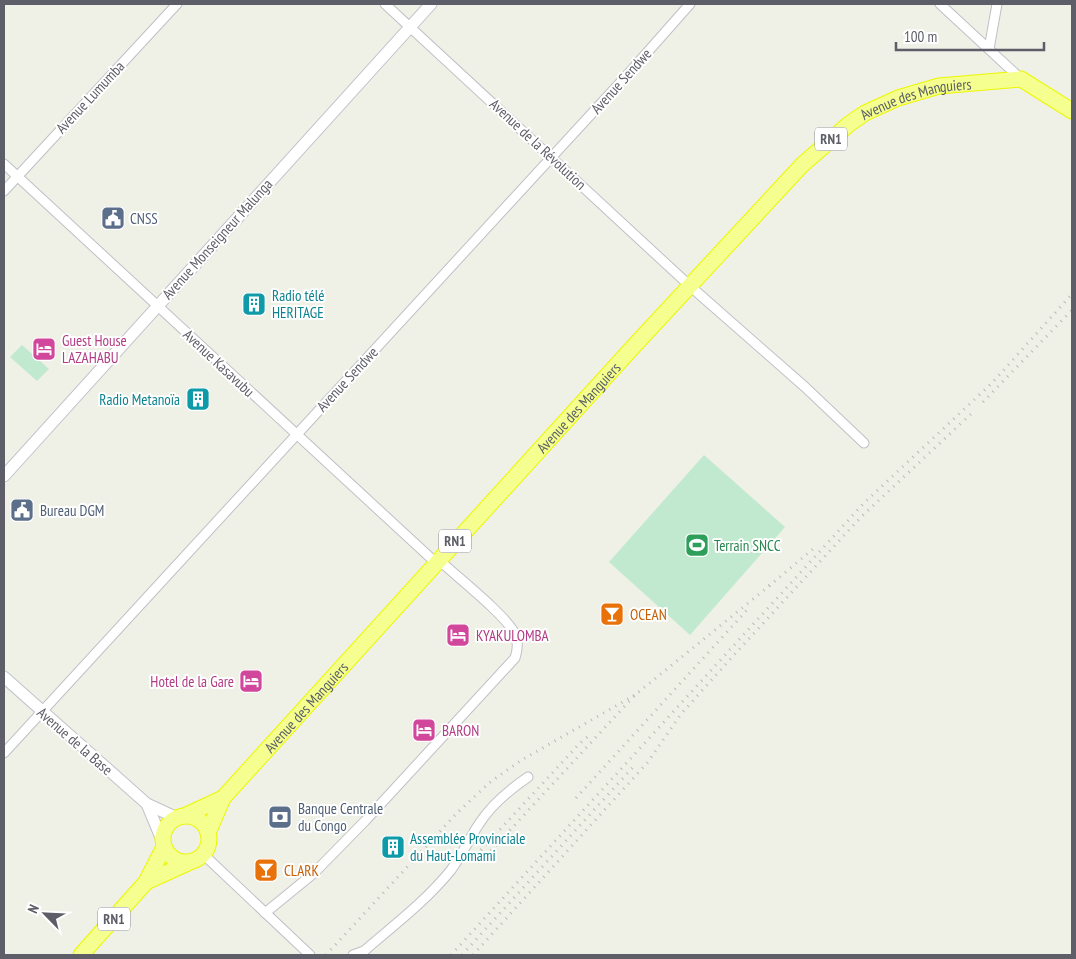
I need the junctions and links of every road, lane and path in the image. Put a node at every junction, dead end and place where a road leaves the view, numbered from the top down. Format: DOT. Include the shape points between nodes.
graph roads {
  1 [pos="177,4"];
  2 [pos="385,4"];
  3 [pos="431,4"];
  4 [pos="690,4"];
  5 [pos="940,4"];
  6 [pos="997,4"];
  7 [pos="410,27"];
  8 [pos="989,49"];
  9 [pos="1021,79"];
  10 [pos="1071,110"];
  11 [pos="552,156"];
  12 [pos="4,164"];
  13 [pos="17,176"];
  14 [pos="4,191"];
  15 [pos="690,286"];
  16 [pos="157,305"];
  17 [pos="296,434"];
  18 [pos="864,443"];
  19 [pos="4,476"];
  20 [pos="436,561"];
  21 [pos="4,677"];
  22 [pos="41,711"];
  23 [pos="4,753"];
  24 [pos="528,777"];
  25 [pos="222,798"];
  26 [pos="147,804"];
  27 [pos="180,817"];
  28 [pos="208,832"];
  29 [pos="163,843"];
  30 [pos="203,854"];
  31 [pos="188,863"];
  32 [pos="146,882"];
  33 [pos="265,913"];
  34 [pos="81,955"];
  35 [pos="310,955"];
  36 [pos="353,955"];
  1 -- 13 [label="street, Avenue Lumumba"];
  2 -- 7 [label="street, Avenue de la Révolution"];
  3 -- 7 [label="street, Avenue Monseigneur Malunga"];
  4 -- 11 [label="street, Avenue Sendwe"];
  5 -- 8 [label="street"];
  6 -- 8 [label="street"];
  7 -- 11 [label="street, Avenue de la Révolution"];
  7 -- 16 [label="street, Avenue Monseigneur Malunga"];
  8 -- 9 [label="street"];
  9 -- 10 [label="highway"];
  9 -- 15 [label="highway, Avenue des Manguiers / RN1" via="939,86 898,98 865,113 802,166"];
  11 -- 15 [label="street, Avenue de la Révolution"];
  11 -- 17 [label="street, Avenue Sendwe"];
  12 -- 13 [label="street, Avenue Kasavubu"];
  13 -- 14 [label="street, Avenue Lumumba"];
  13 -- 16 [label="street, Avenue Kasavubu"];
  15 -- 18 [label="street, Avenue de la Révolution"];
  15 -- 20 [label="highway, Avenue des Manguiers / RN1"];
  16 -- 17 [label="street, Avenue Kasavubu"];
  16 -- 19 [label="street, Avenue Monseigneur Malunga"];
  17 -- 20 [label="street, Avenue Kasavubu"];
  17 -- 22 [label="street, Avenue Sendwe"];
  20 -- 25 [label="highway, Avenue des Manguiers / RN1"];
  20 -- 33 [label="street, Avenue Kasavubu" via="514,632 518,647 514,658 365,821 314,873"];
  21 -- 22 [label="street, Avenue de la Base"];
  22 -- 23 [label="street, Avenue Sendwe"];
  22 -- 26 [label="street, Avenue de la Base"];
  24 -- 36 [label="street" via="489,810 467,847 435,888 364,951"];
  25 -- 27 [label="highway, Avenue des Manguiers / RN1"];
  25 -- 28 [label="highway, RN1"];
  26 -- 27 [label="street"];
  26 -- 29 [label="street"];
  27 -- 28 [label="highway" via="199,820"];
  27 -- 29 [label="highway" via="166,826"];
  28 -- 30 [label="highway" via="207,848"];
  29 -- 31 [label="highway" via="173,859"];
  29 -- 32 [label="highway, RN1"];
  30 -- 31 [label="highway"];
  30 -- 33 [label="street"];
  31 -- 32 [label="highway, RN1"];
  32 -- 34 [label="highway, RN1"];
  33 -- 35 [label="street"];
}
